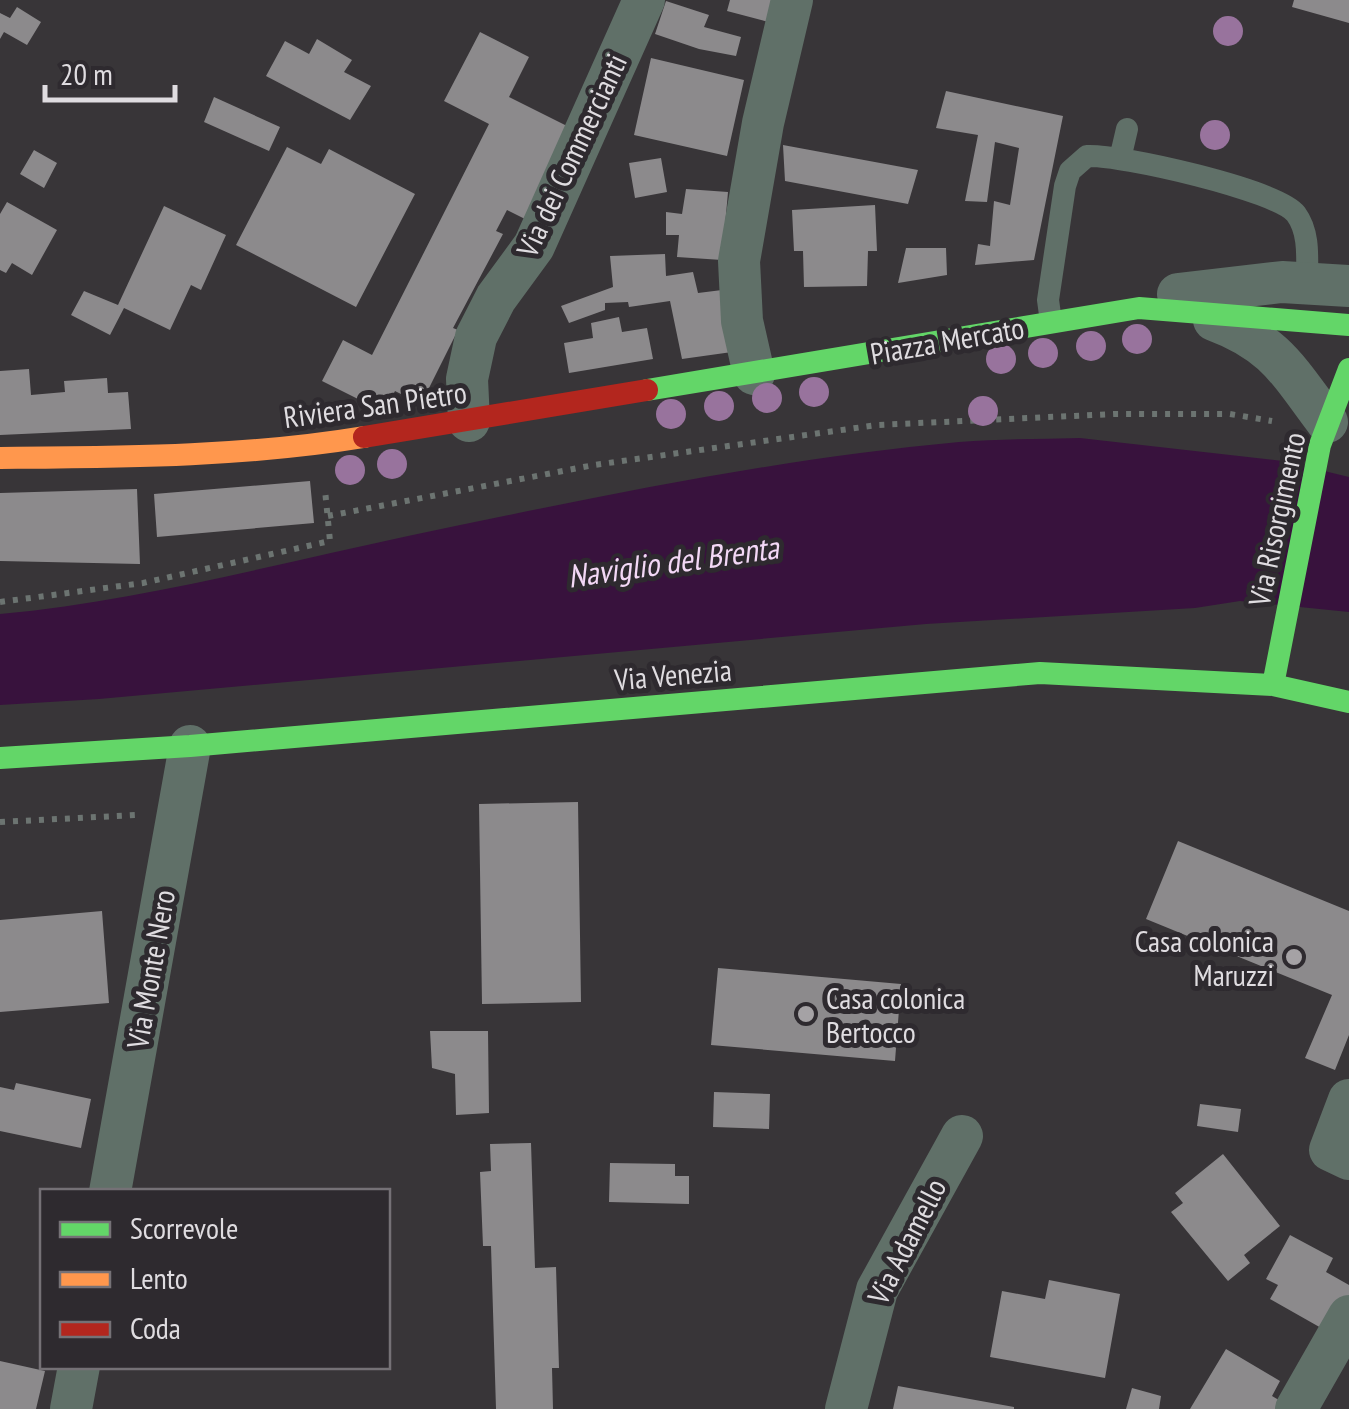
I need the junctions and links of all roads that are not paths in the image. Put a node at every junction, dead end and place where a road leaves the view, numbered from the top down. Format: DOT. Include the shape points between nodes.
graph roads {
  1 [pos="644,0"];
  2 [pos="792,0"];
  3 [pos="1127,129"];
  4 [pos="1120,159"];
  5 [pos="1307,282"];
  6 [pos="1349,286"];
  7 [pos="1139,308"];
  8 [pos="1051,322"];
  9 [pos="1349,325"];
  10 [pos="1349,368"];
  11 [pos="754,374"];
  12 [pos="469,421"];
  13 [pos="1312,430"];
  14 [pos="0,458"];
  15 [pos="1273,685"];
  16 [pos="1349,702"];
  17 [pos="190,746"];
  18 [pos="0,758"];
  19 [pos="1349,1100"];
  20 [pos="962,1136"];
  21 [pos="1349,1159"];
  22 [pos="111,1189"];
  23 [pos="1349,1316"];
  24 [pos="78,1369"];
  25 [pos="71,1409"];
  26 [pos="846,1409"];
  27 [pos="1296,1409"];
  1 -- 12 [label="street, Via dei Commercianti" via="534,246 476,337 467,379"];
  2 -- 11 [label="street" via="739,261"];
  3 -- 4 [label="lane"];
  4 -- 5 [label="lane" via="1285,204 1305,233"];
  4 -- 8 [label="lane" via="1087,156 1070,171 1048,300"];
  5 -- 6 [label="street, Piazza Mercato"];
  5 -- 7 [label="street, Piazza Mercato" via="1192,290"];
  7 -- 8 [label="street, Piazza Mercato"];
  7 -- 9 [label="street, Piazza Mercato"];
  7 -- 13 [label="street, Piazza Mercato" via="1212,319 1260,341 1276,356"];
  8 -- 11 [label="street, Piazza Mercato"];
  10 -- 13 [label="street, Via Risorgimento"];
  11 -- 12 [label="street, Riviera San Pietro"];
  12 -- 14 [label="street, Riviera San Pietro" via="321,444 171,456"];
  13 -- 15 [label="street, Via Risorgimento"];
  15 -- 16 [label="street, Via Venezia"];
  15 -- 17 [label="street, Via Venezia" via="1040,673"];
  17 -- 18 [label="street, Via Venezia"];
  17 -- 22 [label="street, Via Monte Nero"];
  19 -- 21 [label="street" via="1330,1150"];
  20 -- 26 [label="street, Via Adamello" via="877,1290"];
  23 -- 27 [label="street"];
  24 -- 25 [label="street"];
}
